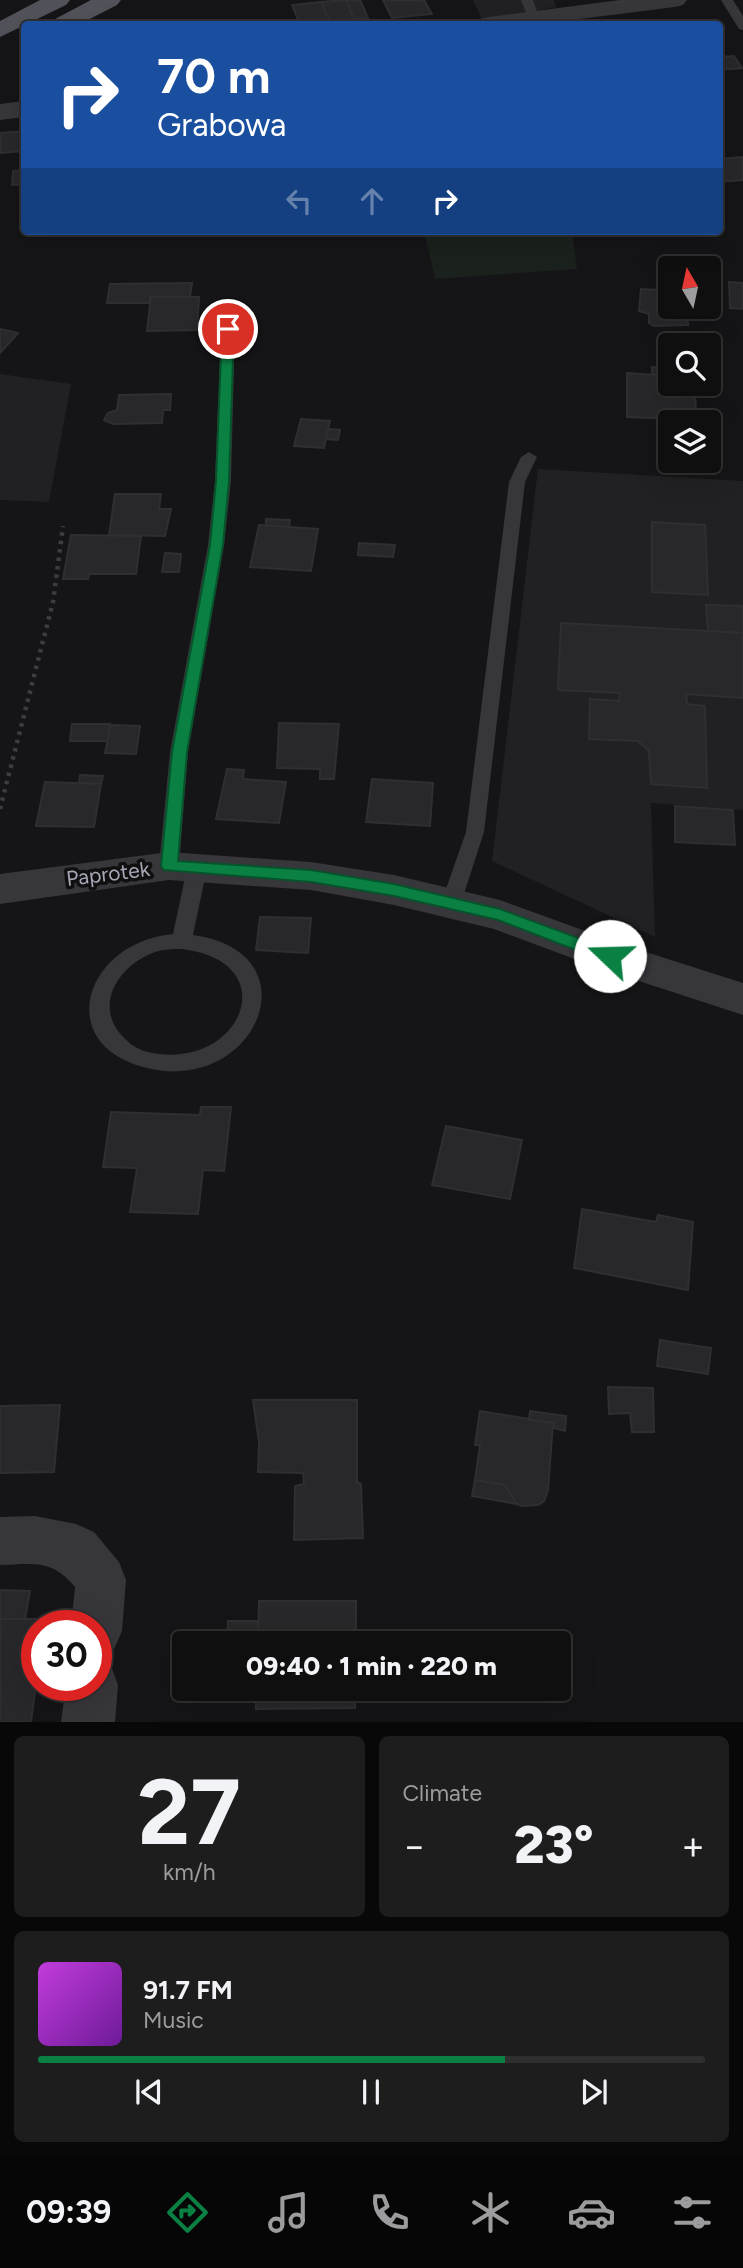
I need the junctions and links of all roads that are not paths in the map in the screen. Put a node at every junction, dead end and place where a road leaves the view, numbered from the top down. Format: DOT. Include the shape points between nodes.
graph roads {
  1 [pos="58,0"];
  2 [pos="109,0"];
  3 [pos="675,0"];
  4 [pos="727,0"];
  5 [pos="530,8"];
  6 [pos="69,21"];
  7 [pos="496,21"];
  8 [pos="743,26"];
  9 [pos="0,30"];
  10 [pos="21,109"];
  11 [pos="0,112"];
  12 [pos="228,329"];
  13 [pos="529,457"];
  14 [pos="183,867"];
  15 [pos="0,889"];
  16 [pos="451,903"];
  17 [pos="182,941"];
  18 [pos="743,999"];
  19 [pos="0,1541"];
  20 [pos="98,1610"];
  21 [pos="90,1701"];
  22 [pos="88,1722"];
  1 -- 9 [label="main road"];
  2 -- 6 [label="main road"];
  3 -- 5 [label="street"];
  4 -- 8 [label="lane"];
  5 -- 7 [label="street"];
  10 -- 11 [label="street"];
  12 -- 14 [label="lane" via="216,545 179,752"];
  13 -- 16 [label="lane" via="517,482 475,832"];
  14 -- 15 [label="street, Paprotek"];
  14 -- 16 [label="street, Paprotek" via="311,876"];
  14 -- 17 [label="lane"];
  16 -- 18 [label="street, Paprotek" via="500,915"];
  17 -- 17 [label="lane" via="150,946 122,960 104,982 97,1007 105,1032 122,1050 147,1061 176,1064 206,1058 230,1044 248,1023 254,999 249,976 233,958 210,945"];
  19 -- 20 [label="street" via="35,1540 76,1549 101,1580"];
  21 -- 22 [label="street"];
}
